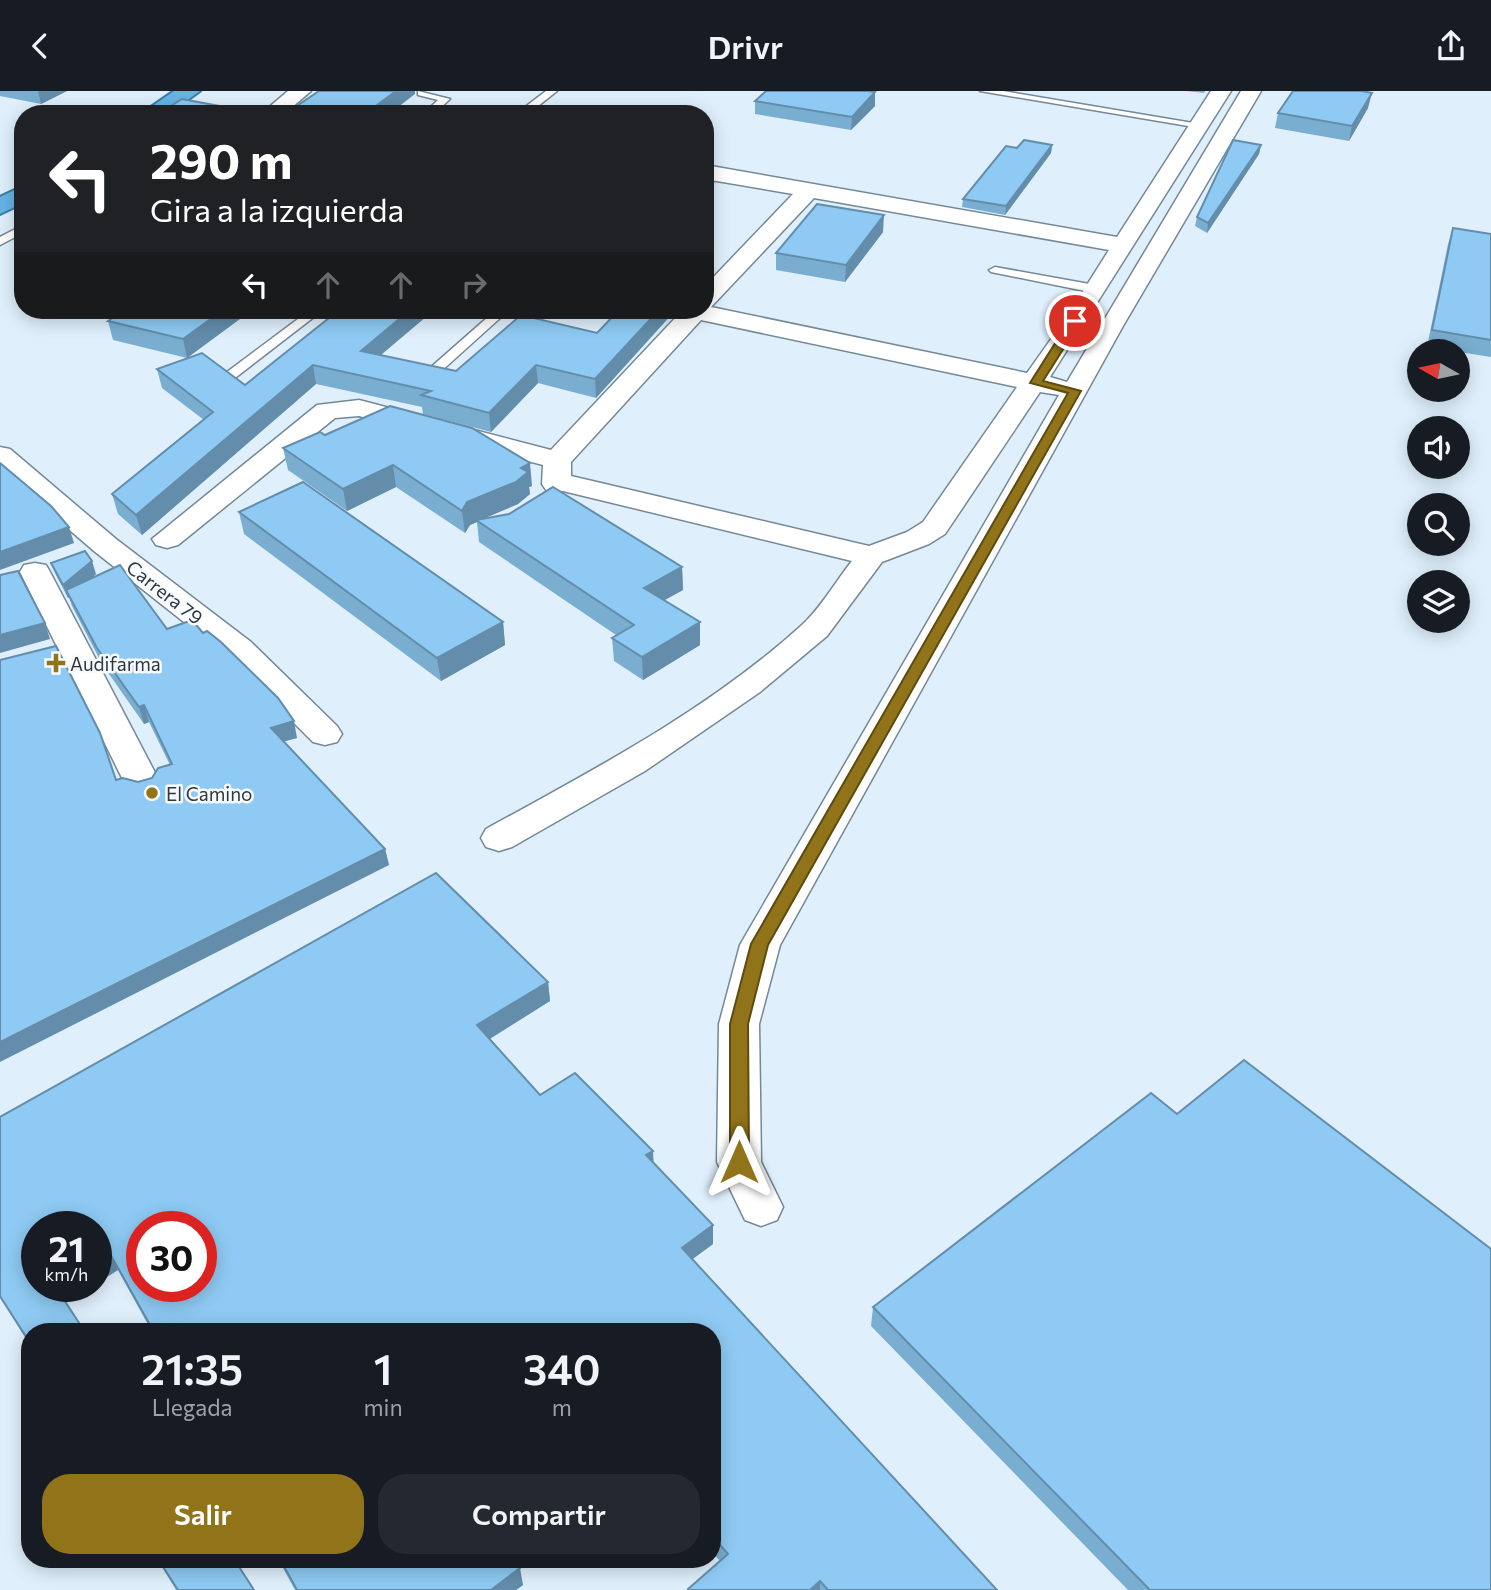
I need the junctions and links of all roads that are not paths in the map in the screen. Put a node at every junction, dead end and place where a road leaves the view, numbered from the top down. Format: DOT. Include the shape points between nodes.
graph roads {
  1 [pos="167,91"];
  2 [pos="189,91"];
  3 [pos="301,91"];
  4 [pos="552,91"];
  5 [pos="985,91"];
  6 [pos="1221,91"];
  7 [pos="1251,91"];
  8 [pos="421,93"];
  9 [pos="145,105"];
  10 [pos="166,105"];
  11 [pos="283,105"];
  12 [pos="438,105"];
  13 [pos="533,105"];
  14 [pos="1200,125"];
  15 [pos="714,178"];
  16 [pos="810,190"];
  17 [pos="1123,245"];
  18 [pos="995,270"];
  19 [pos="1095,289"];
  20 [pos="714,290"];
  21 [pos="714,312"];
  22 [pos="1077,317"];
  23 [pos="305,319"];
  24 [pos="493,319"];
  25 [pos="687,319"];
  26 [pos="434,370"];
  27 [pos="231,375"];
  28 [pos="1036,383"];
  29 [pos="1075,391"];
  30 [pos="0,454"];
  31 [pos="557,470"];
  32 [pos="539,507"];
  33 [pos="167,539"];
  34 [pos="105,545"];
  35 [pos="871,556"];
  36 [pos="73,646"];
  37 [pos="37,656"];
  38 [pos="325,734"];
  39 [pos="143,784"];
  40 [pos="499,838"];
  41 [pos="761,1207"];
  1 -- 9 [label="highway"];
  2 -- 10 [label="highway"];
  3 -- 11 [label="street"];
  4 -- 13 [label="lane"];
  5 -- 14 [label="lane"];
  6 -- 14 [label="street"];
  7 -- 29 [label="street"];
  8 -- 12 [label="lane" via="445,99"];
  14 -- 17 [label="street"];
  15 -- 16 [label="street"];
  16 -- 17 [label="street"];
  16 -- 20 [label="street"];
  17 -- 19 [label="street"];
  18 -- 19 [label="lane"];
  19 -- 22 [label="street"];
  21 -- 28 [label="street"];
  22 -- 28 [label="street"];
  23 -- 27 [label="lane"];
  24 -- 26 [label="lane"];
  25 -- 31 [label="street"];
  28 -- 29 [label="street"];
  28 -- 35 [label="street" via="934,528"];
  29 -- 41 [label="street" via="760,944 739,1024 739,1162"];
  30 -- 34 [label="street, Carrera 79"];
  31 -- 32 [label="street" via="552,494"];
  31 -- 33 [label="street" via="359,408 327,411"];
  31 -- 35 [label="street"];
  34 -- 36 [label="street" via="44,568"];
  34 -- 38 [label="street, Carrera 79" via="239,649"];
  35 -- 40 [label="street" via="816,629 748,685 633,763"];
  36 -- 37 [label="street"];
  36 -- 39 [label="street"];
}
